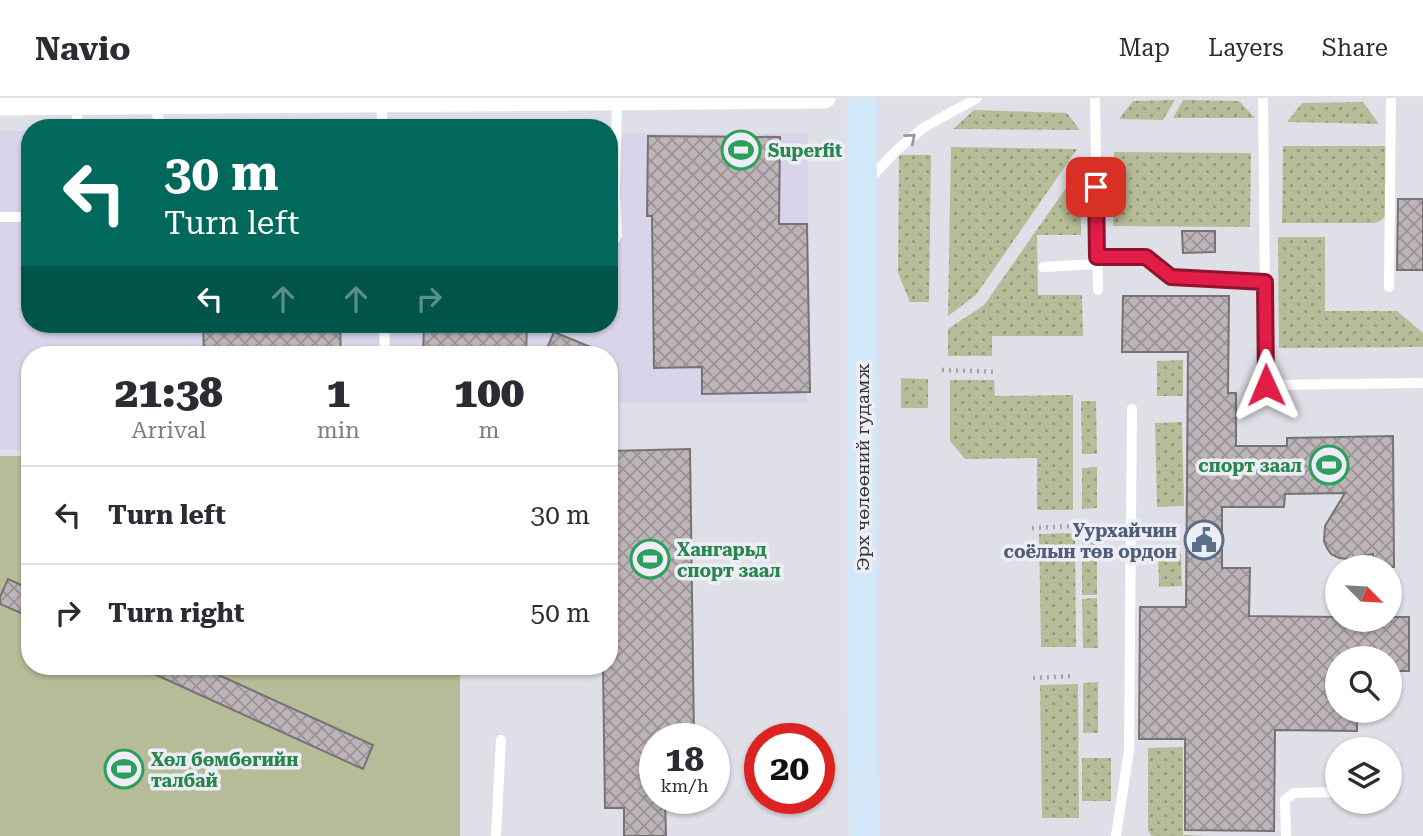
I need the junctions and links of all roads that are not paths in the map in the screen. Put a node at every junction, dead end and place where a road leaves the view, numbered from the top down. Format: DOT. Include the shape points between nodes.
graph roads {
  1 [pos="825,98"];
  2 [pos="862,98"];
  3 [pos="977,98"];
  4 [pos="1095,98"];
  5 [pos="1263,98"];
  6 [pos="1391,98"];
  7 [pos="617,100"];
  8 [pos="152,101"];
  9 [pos="382,102"];
  10 [pos="77,104"];
  11 [pos="0,105"];
  12 [pos="77,119"];
  13 [pos="159,119"];
  14 [pos="382,119"];
  15 [pos="616,119"];
  16 [pos="862,186"];
  17 [pos="0,217"];
  18 [pos="21,217"];
  19 [pos="1097,261"];
  20 [pos="1042,267"];
  21 [pos="1265,282"];
  22 [pos="1389,287"];
  23 [pos="1098,290"];
  24 [pos="1421,383"];
  25 [pos="1132,409"];
  26 [pos="501,740"];
  27 [pos="1325,792"];
  28 [pos="496,836"];
  29 [pos="864,836"];
  30 [pos="1116,836"];
  31 [pos="1286,836"];
  1 -- 7 [label="street"];
  2 -- 16 [label="main road, Эрх чөлөөний гудамж"];
  16 -- 3 [label="lane, one-way" via="923,128"];
  4 -- 19 [label="lane"];
  5 -- 21 [label="lane"];
  6 -- 22 [label="lane"];
  7 -- 9 [label="street"];
  7 -- 15 [label="lane"];
  8 -- 9 [label="street"];
  8 -- 10 [label="street"];
  8 -- 13 [label="lane"];
  9 -- 14 [label="lane"];
  10 -- 11 [label="street"];
  10 -- 12 [label="lane"];
  16 -- 29 [label="main road, Эрх чөлөөний гудамж"];
  17 -- 18 [label="lane"];
  19 -- 20 [label="lane"];
  19 -- 21 [label="lane" via="1146,257 1171,277"];
  19 -- 23 [label="lane"];
  21 -- 24 [label="lane" via="1266,385"];
  25 -- 30 [label="lane" via="1129,750"];
  26 -- 28 [label="lane"];
  27 -- 31 [label="lane" via="1294,793 1285,800"];
}
